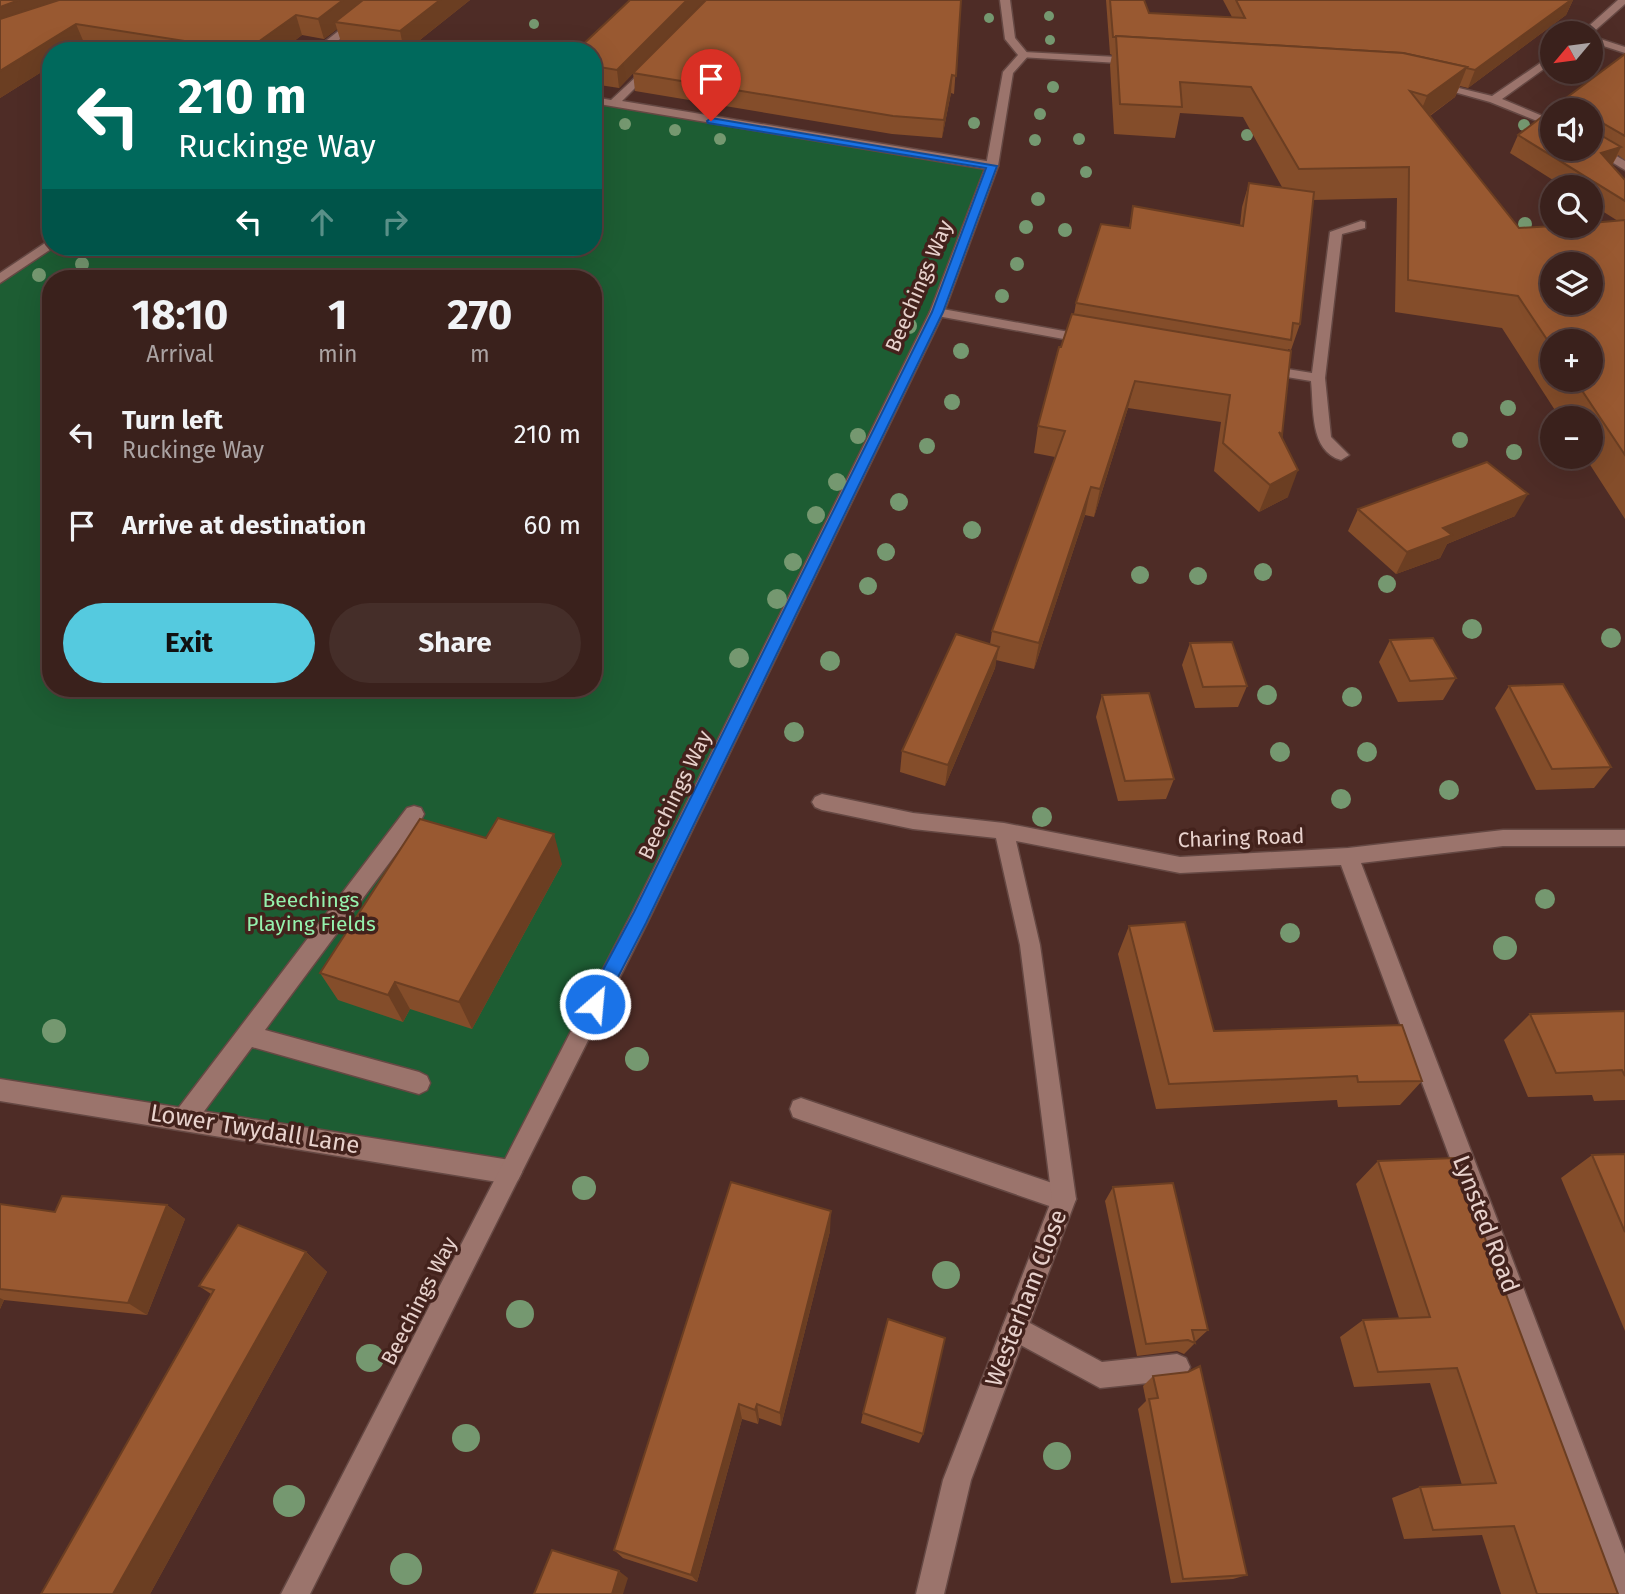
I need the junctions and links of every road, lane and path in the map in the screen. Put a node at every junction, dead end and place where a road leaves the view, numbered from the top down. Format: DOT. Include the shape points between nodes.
graph roads {
  1 [pos="384,0"];
  2 [pos="1005,0"];
  3 [pos="1624,0"];
  4 [pos="1600,21"];
  5 [pos="330,42"];
  6 [pos="1603,43"];
  7 [pos="1625,50"];
  8 [pos="1024,55"];
  9 [pos="660,56"];
  10 [pos="1145,62"];
  11 [pos="1540,67"];
  12 [pos="1418,82"];
  13 [pos="1494,100"];
  14 [pos="602,101"];
  15 [pos="614,103"];
  16 [pos="1540,119"];
  17 [pos="1603,152"];
  18 [pos="992,166"];
  19 [pos="1625,166"];
  20 [pos="1361,225"];
  21 [pos="42,249"];
  22 [pos="0,279"];
  23 [pos="937,312"];
  24 [pos="1105,342"];
  25 [pos="1252,367"];
  26 [pos="1318,378"];
  27 [pos="1341,455"];
  28 [pos="822,802"];
  29 [pos="414,814"];
  30 [pos="1004,831"];
  31 [pos="1625,838"];
  32 [pos="1348,856"];
  33 [pos="247,1035"];
  34 [pos="419,1083"];
  35 [pos="0,1090"];
  36 [pos="801,1109"];
  37 [pos="185,1118"];
  38 [pos="510,1172"];
  39 [pos="1064,1199"];
  40 [pos="1014,1328"];
  41 [pos="1177,1367"];
  42 [pos="1625,1591"];
  43 [pos="295,1594"];
  44 [pos="930,1594"];
  1 -- 5 [label="street"];
  2 -- 8 [label="street" via="1010,39"];
  3 -- 4 [label="street"];
  6 -- 7 [label="street"];
  8 -- 10 [label="street"];
  8 -- 18 [label="street, Beechings Way" via="1008,72"];
  9 -- 15 [label="street"];
  11 -- 13 [label="street"];
  12 -- 13 [label="street"];
  13 -- 16 [label="street"];
  14 -- 15 [label="street"];
  15 -- 18 [label="street"];
  17 -- 19 [label="street"];
  18 -- 23 [label="street, Beechings Way"];
  20 -- 26 [label="street" via="1336,232"];
  21 -- 22 [label="street"];
  23 -- 24 [label="street"];
  23 -- 38 [label="street, Beechings Way"];
  25 -- 26 [label="street"];
  26 -- 27 [label="street" via="1324,438"];
  28 -- 30 [label="street, Charing Road" via="913,821"];
  29 -- 33 [label="street"];
  30 -- 32 [label="street, Charing Road" via="1180,865"];
  30 -- 39 [label="street, Westerham Close" via="1030,945"];
  31 -- 32 [label="street, Charing Road" via="1503,838"];
  32 -- 42 [label="street, Lynsted Road"];
  33 -- 34 [label="street"];
  33 -- 37 [label="street"];
  35 -- 37 [label="street, Lower Twydall Lane"];
  36 -- 39 [label="street"];
  37 -- 38 [label="street, Lower Twydall Lane"];
  38 -- 43 [label="street, Beechings Way"];
  39 -- 40 [label="street, Westerham Close"];
  40 -- 41 [label="street" via="1100,1375"];
  40 -- 44 [label="street, Westerham Close" via="957,1480"];
}
